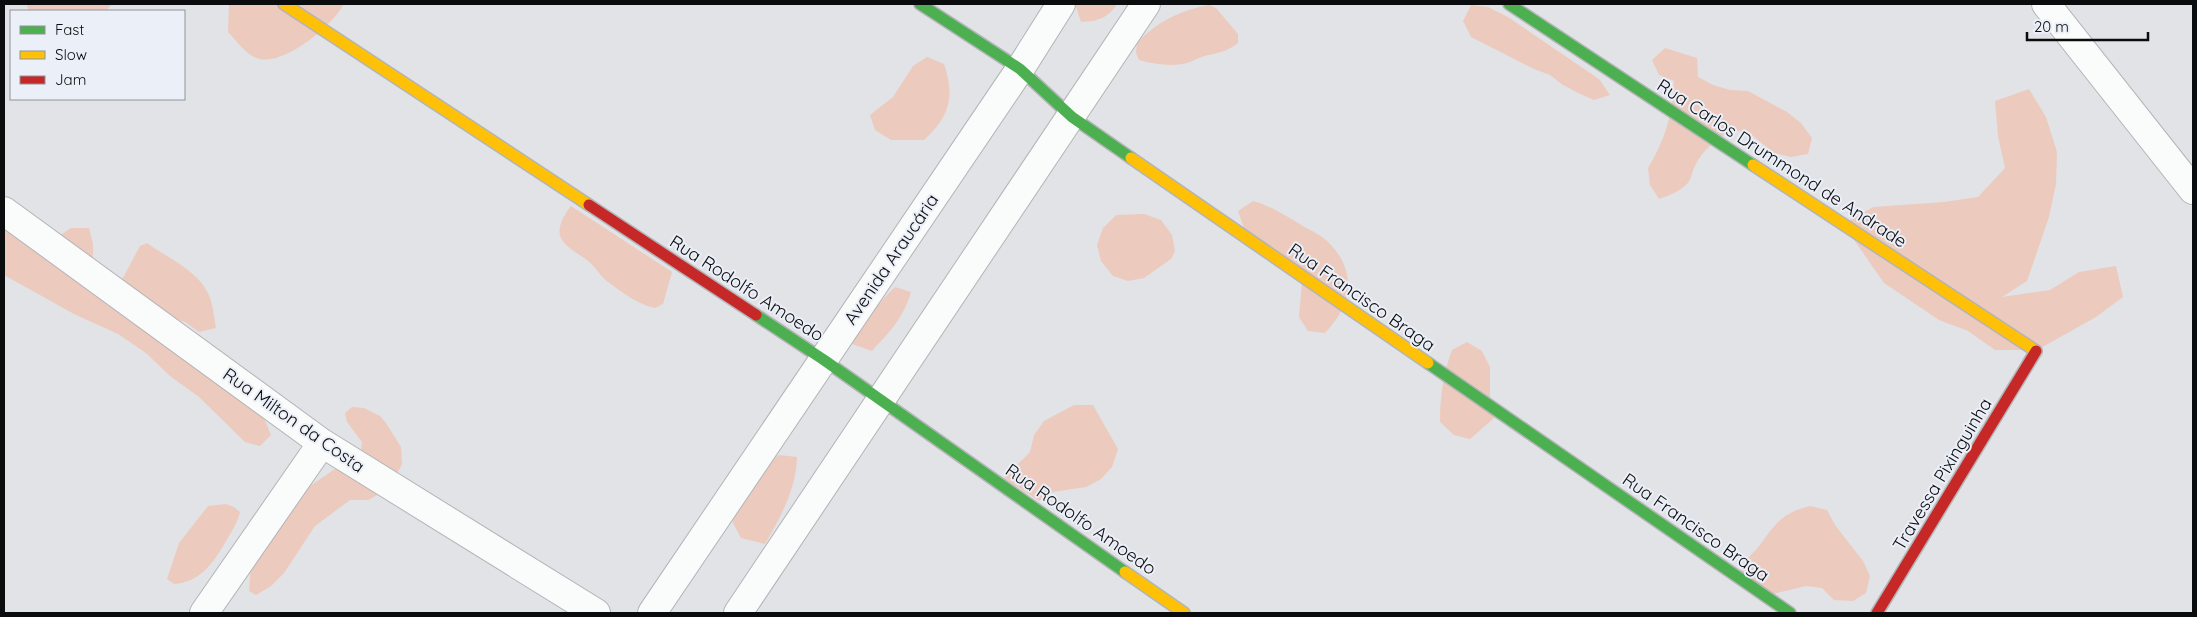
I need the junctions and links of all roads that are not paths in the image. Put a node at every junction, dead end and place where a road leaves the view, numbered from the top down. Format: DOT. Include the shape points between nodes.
graph roads {
  1 [pos="284,4"];
  2 [pos="920,4"];
  3 [pos="1061,4"];
  4 [pos="1146,4"];
  5 [pos="1509,4"];
  6 [pos="2046,4"];
  7 [pos="1020,69"];
  8 [pos="1072,117"];
  9 [pos="2193,190"];
  10 [pos="4,211"];
  11 [pos="2037,352"];
  12 [pos="824,360"];
  13 [pos="880,399"];
  14 [pos="322,443"];
  15 [pos="204,613"];
  16 [pos="596,613"];
  17 [pos="652,613"];
  18 [pos="738,613"];
  19 [pos="1184,613"];
  20 [pos="1790,613"];
  21 [pos="1877,613"];
  1 -- 12 [label="street, Rua Rodolfo Amoedo"];
  2 -- 7 [label="street, Rua Francisco Braga"];
  3 -- 7 [label="street, Avenida Araucária"];
  4 -- 8 [label="street"];
  5 -- 11 [label="street, Rua Carlos Drummond de Andrade"];
  6 -- 9 [label="street"];
  7 -- 8 [label="street, Rua Francisco Braga"];
  7 -- 12 [label="street, Avenida Araucária"];
  8 -- 13 [label="street"];
  8 -- 20 [label="street, Rua Francisco Braga"];
  10 -- 14 [label="street, Rua Milton da Costa"];
  11 -- 21 [label="street, Travessa Pixinguinha"];
  12 -- 13 [label="street, Rua Rodolfo Amoedo"];
  12 -- 17 [label="street, Avenida Araucária"];
  13 -- 18 [label="street"];
  13 -- 19 [label="street, Rua Rodolfo Amoedo"];
  14 -- 15 [label="street"];
  14 -- 16 [label="street, Rua Milton da Costa"];
}
